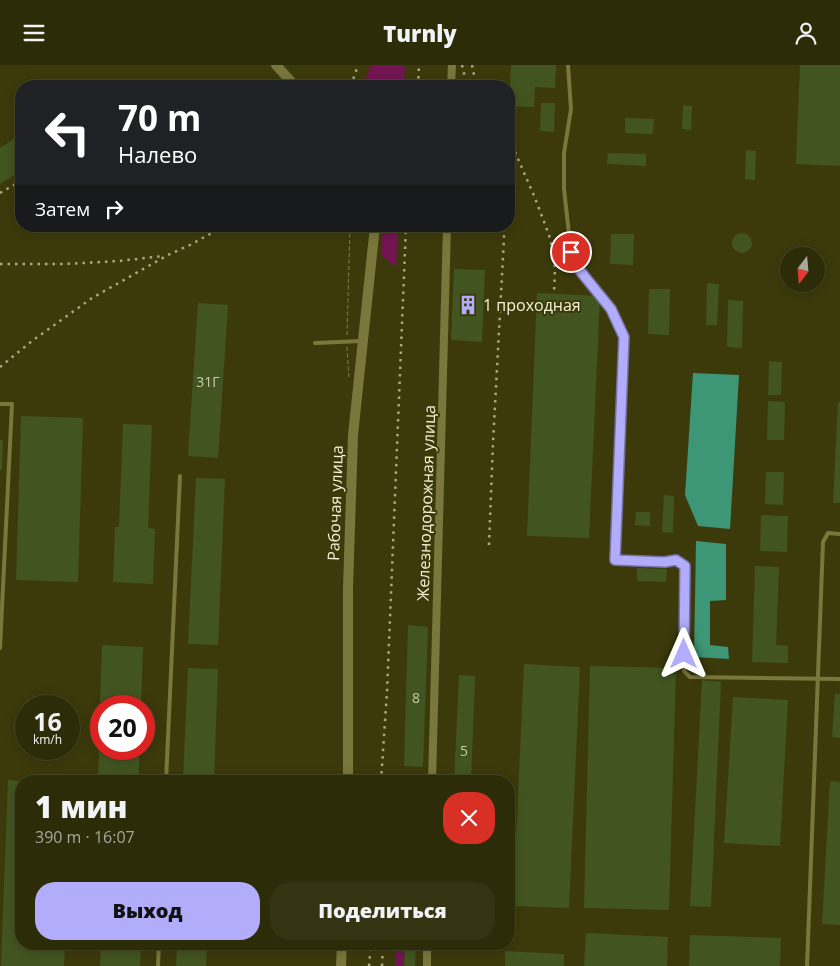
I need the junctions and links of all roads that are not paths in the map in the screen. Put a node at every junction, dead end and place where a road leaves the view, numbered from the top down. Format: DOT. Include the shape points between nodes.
graph roads {
  1 [pos="276,65"];
  2 [pos="452,65"];
  3 [pos="568,65"];
  4 [pos="290,80"];
  5 [pos="451,80"];
  6 [pos="374,232"];
  7 [pos="447,232"];
  8 [pos="363,341"];
  9 [pos="314,343"];
  10 [pos="0,403"];
  11 [pos="180,476"];
  12 [pos="840,534"];
  13 [pos="0,648"];
  14 [pos="818,679"];
  15 [pos="840,679"];
  16 [pos="166,775"];
  17 [pos="348,775"];
  18 [pos="432,775"];
  19 [pos="159,950"];
  20 [pos="342,950"];
  21 [pos="427,950"];
  22 [pos="158,966"];
  23 [pos="341,966"];
  24 [pos="427,966"];
  25 [pos="807,966"];
  1 -- 4 [label="street"];
  2 -- 5 [label="street"];
  3 -- 14 [label="lane" via="570,109 564,153 564,189 571,252 581,272 611,309 624,337 615,560 676,560 685,566 684,671 690,677"];
  6 -- 8 [label="street, Рабочая улица"];
  7 -- 18 [label="street, Железнодорожная улица"];
  8 -- 9 [label="lane"];
  8 -- 17 [label="street, Рабочая улица" via="352,435"];
  10 -- 13 [label="lane" via="12,404"];
  11 -- 16 [label="lane"];
  12 -- 14 [label="lane" via="828,533 823,542"];
  14 -- 15 [label="lane"];
  14 -- 25 [label="lane"];
  19 -- 22 [label="lane"];
  20 -- 23 [label="street"];
  21 -- 24 [label="street"];
}
